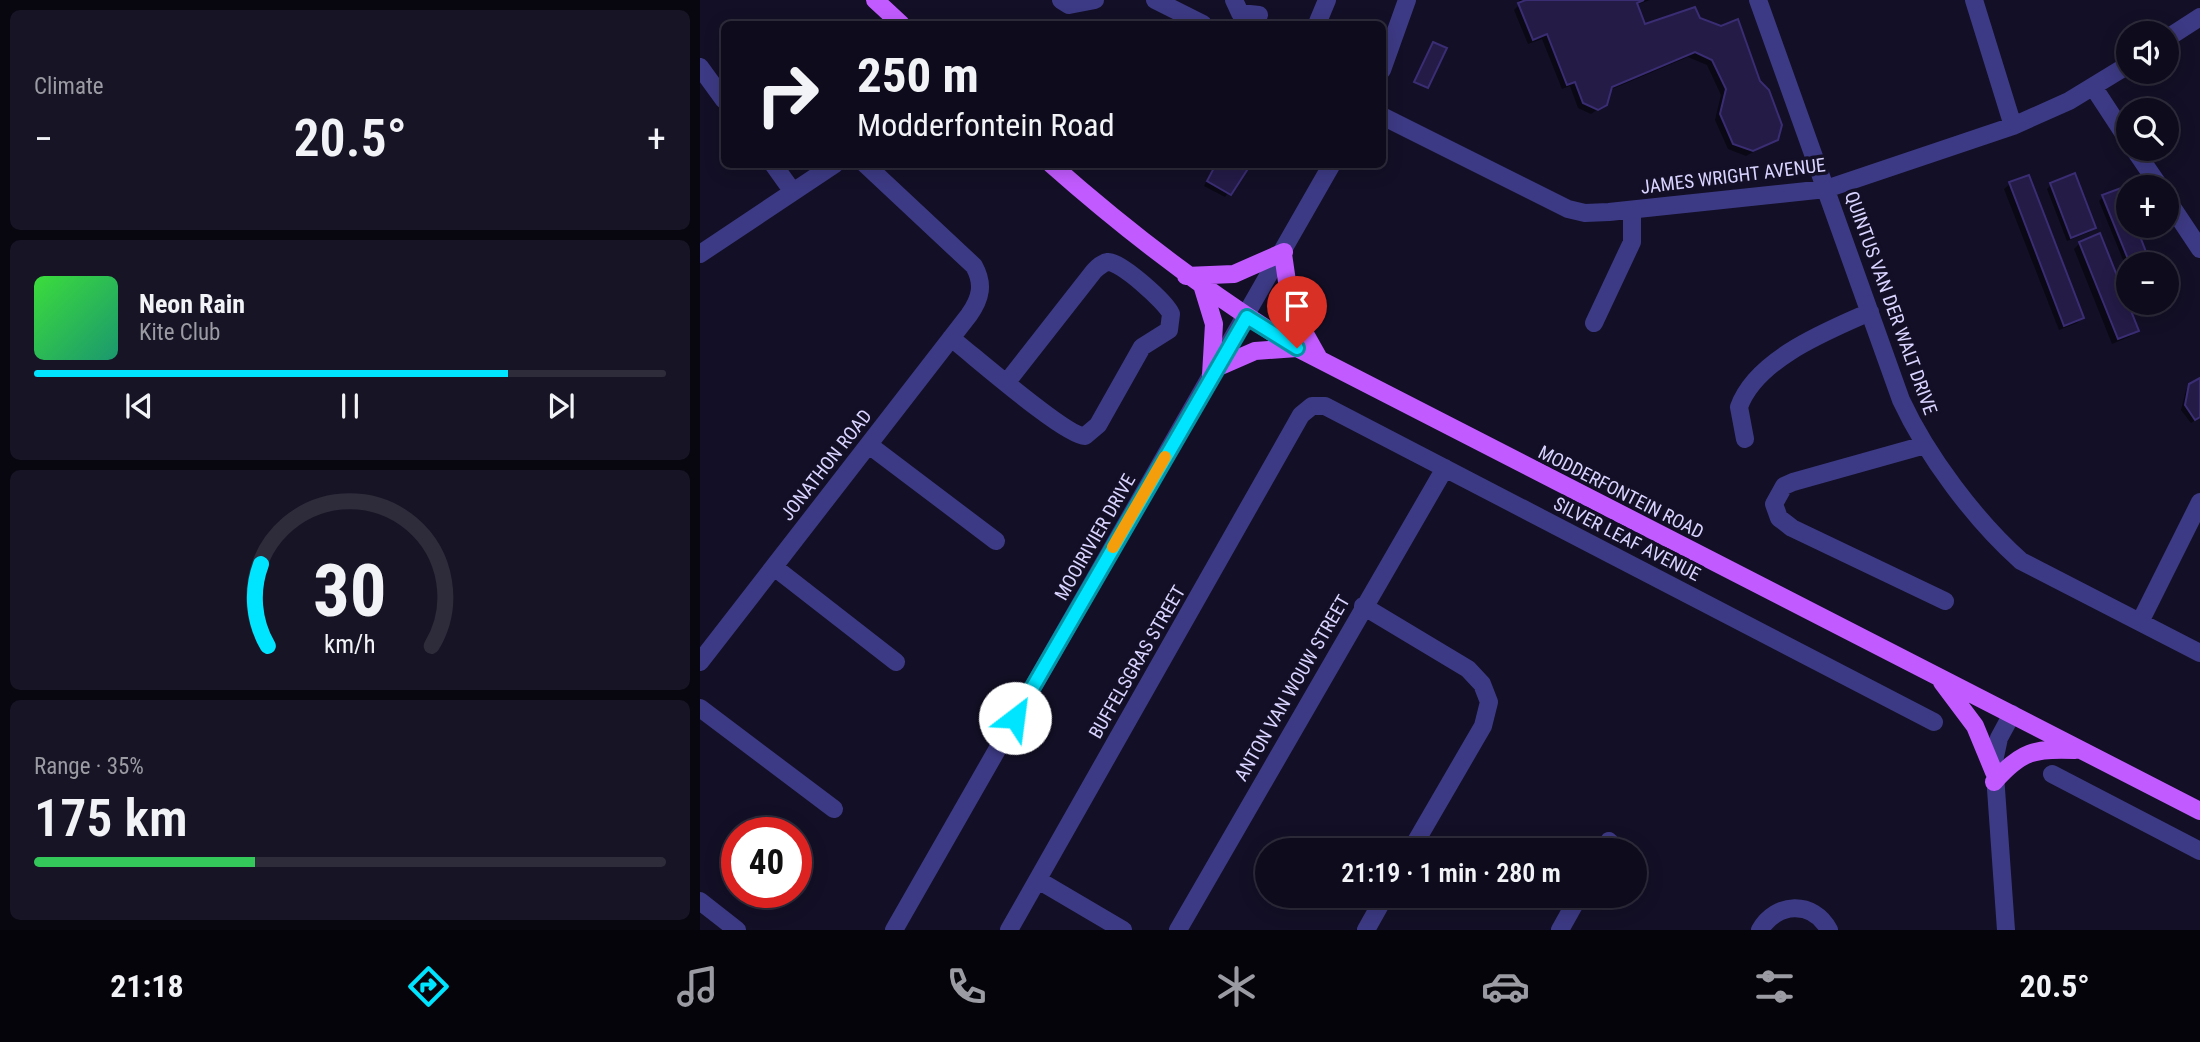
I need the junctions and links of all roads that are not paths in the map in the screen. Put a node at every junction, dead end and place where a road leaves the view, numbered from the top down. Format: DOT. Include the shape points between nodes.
graph roads {
  1 [pos="875,0"];
  2 [pos="1061,0"];
  3 [pos="1095,0"];
  4 [pos="1155,0"];
  5 [pos="1234,0"];
  6 [pos="1326,0"];
  7 [pos="1395,0"];
  8 [pos="1407,0"];
  9 [pos="1758,0"];
  10 [pos="1974,0"];
  11 [pos="1259,15"];
  12 [pos="2200,17"];
  13 [pos="898,21"];
  14 [pos="1197,21"];
  15 [pos="1318,21"];
  16 [pos="1386,28"];
  17 [pos="2179,31"];
  18 [pos="1386,59"];
  19 [pos="700,67"];
  20 [pos="2116,73"];
  21 [pos="2094,88"];
  22 [pos="721,96"];
  23 [pos="1387,118"];
  24 [pos="2116,122"];
  25 [pos="2013,126"];
  26 [pos="776,168"];
  27 [pos="829,168"];
  28 [pos="869,168"];
  29 [pos="1057,168"];
  30 [pos="1330,168"];
  31 [pos="1826,189"];
  32 [pos="793,192"];
  33 [pos="1632,210"];
  34 [pos="2179,210"];
  35 [pos="2193,223"];
  36 [pos="2200,249"];
  37 [pos="702,250"];
  38 [pos="1283,253"];
  39 [pos="1186,276"];
  40 [pos="1203,288"];
  41 [pos="1870,312"];
  42 [pos="1247,317"];
  43 [pos="1594,323"];
  44 [pos="951,338"];
  45 [pos="1297,348"];
  46 [pos="1320,360"];
  47 [pos="1213,372"];
  48 [pos="1007,382"];
  49 [pos="1301,415"];
  50 [pos="1745,439"];
  51 [pos="869,445"];
  52 [pos="1925,445"];
  53 [pos="1445,468"];
  54 [pos="2200,502"];
  55 [pos="996,541"];
  56 [pos="774,566"];
  57 [pos="1945,601"];
  58 [pos="1363,606"];
  59 [pos="2140,622"];
  60 [pos="2200,653"];
  61 [pos="700,662"];
  62 [pos="896,662"];
  63 [pos="1935,675"];
  64 [pos="700,708"];
  65 [pos="2012,714"];
  66 [pos="1934,722"];
  67 [pos="2082,750"];
  68 [pos="2052,774"];
  69 [pos="1994,777"];
  70 [pos="834,809"];
  71 [pos="2200,811"];
  72 [pos="1418,838"];
  73 [pos="2200,850"];
  74 [pos="1038,880"];
  75 [pos="700,901"];
  76 [pos="1378,908"];
  77 [pos="1572,908"];
  78 [pos="737,930"];
  79 [pos="894,930"];
  80 [pos="1009,930"];
  81 [pos="1123,930"];
  82 [pos="1178,930"];
  83 [pos="1366,930"];
  84 [pos="1560,930"];
  85 [pos="1760,930"];
  86 [pos="1829,930"];
  87 [pos="2006,930"];
  1 -- 13 [label="main road"];
  2 -- 3 [label="street" via="1069,5"];
  4 -- 14 [label="street"];
  5 -- 11 [label="street" via="1240,13"];
  6 -- 15 [label="street"];
  7 -- 16 [label="street"];
  8 -- 18 [label="street"];
  9 -- 31 [label="street, QUINTUS VAN DER WALT DRIVE"];
  10 -- 25 [label="street"];
  12 -- 17 [label="street"];
  19 -- 22 [label="street"];
  20 -- 21 [label="street, JAMES WRIGHT AVENUE"];
  21 -- 24 [label="street"];
  21 -- 25 [label="street, JAMES WRIGHT AVENUE"];
  23 -- 33 [label="street, JAMES WRIGHT AVENUE" via="1568,209 1585,213"];
  25 -- 31 [label="street, JAMES WRIGHT AVENUE"];
  26 -- 32 [label="street"];
  27 -- 32 [label="street"];
  28 -- 44 [label="street, JONATHON ROAD" via="974,266 981,291 975,307"];
  29 -- 39 [label="main road, MODDERFONTEIN ROAD"];
  30 -- 38 [label="street, MOOIRIVIER DRIVE"];
  31 -- 33 [label="street, JAMES WRIGHT AVENUE"];
  31 -- 41 [label="street, QUINTUS VAN DER WALT DRIVE"];
  32 -- 37 [label="street"];
  33 -- 43 [label="street" via="1632,242"];
  34 -- 35 [label="street"];
  35 -- 36 [label="street"];
  38 -- 39 [label="main road" via="1234,274"];
  38 -- 42 [label="street, MOOIRIVIER DRIVE"];
  38 -- 46 [label="main road" via="1291,309"];
  39 -- 40 [label="main road, MODDERFONTEIN ROAD"];
  40 -- 42 [label="main road, MODDERFONTEIN ROAD"];
  40 -- 47 [label="main road" via="1214,324"];
  41 -- 50 [label="street" via="1811,339 1753,381 1739,407"];
  41 -- 52 [label="street, QUINTUS VAN DER WALT DRIVE" via="1901,400"];
  42 -- 45 [label="main road, MODDERFONTEIN ROAD"];
  42 -- 47 [label="street, MOOIRIVIER DRIVE"];
  44 -- 48 [label="street"];
  44 -- 51 [label="street, JONATHON ROAD"];
  45 -- 46 [label="main road, MODDERFONTEIN ROAD"];
  45 -- 47 [label="main road" via="1255,351"];
  46 -- 63 [label="main road, MODDERFONTEIN ROAD"];
  47 -- 79 [label="street, MOOIRIVIER DRIVE"];
  48 -- 48 [label="street" via="1094,271 1107,262 1123,268 1169,309 1171,325 1142,347 1091,433 1070,432"];
  49 -- 53 [label="street, SILVER LEAF AVENUE" via="1312,406 1325,406"];
  49 -- 74 [label="street, BUFFELSGRAS STREET"];
  51 -- 55 [label="street"];
  51 -- 56 [label="street, JONATHON ROAD"];
  52 -- 57 [label="street" via="1793,482 1784,486 1774,503 1779,518 1792,528"];
  52 -- 59 [label="street, QUINTUS VAN DER WALT DRIVE" via="1998,539 2021,561"];
  53 -- 58 [label="street, ANTON VAN WOUW STREET"];
  53 -- 66 [label="street, SILVER LEAF AVENUE"];
  54 -- 59 [label="street"];
  56 -- 61 [label="street, JONATHON ROAD"];
  56 -- 62 [label="street"];
  58 -- 72 [label="street" via="1468,669 1482,684 1489,702 1483,726"];
  58 -- 82 [label="street, ANTON VAN WOUW STREET"];
  59 -- 60 [label="street, QUINTUS VAN DER WALT DRIVE"];
  63 -- 65 [label="main road, MODDERFONTEIN ROAD"];
  63 -- 69 [label="main road" via="1969,715"];
  64 -- 70 [label="street"];
  65 -- 67 [label="main road, MODDERFONTEIN ROAD"];
  65 -- 69 [label="street" via="1999,738"];
  67 -- 69 [label="main road" via="2031,752"];
  67 -- 71 [label="main road, MODDERFONTEIN ROAD"];
  68 -- 73 [label="street"];
  69 -- 87 [label="street"];
  74 -- 80 [label="street, BUFFELSGRAS STREET"];
  74 -- 81 [label="street"];
  75 -- 78 [label="street"];
  76 -- 83 [label="street"];
  77 -- 84 [label="street"];
  85 -- 86 [label="street" via="1776,913 1797,907 1818,916"];
}
